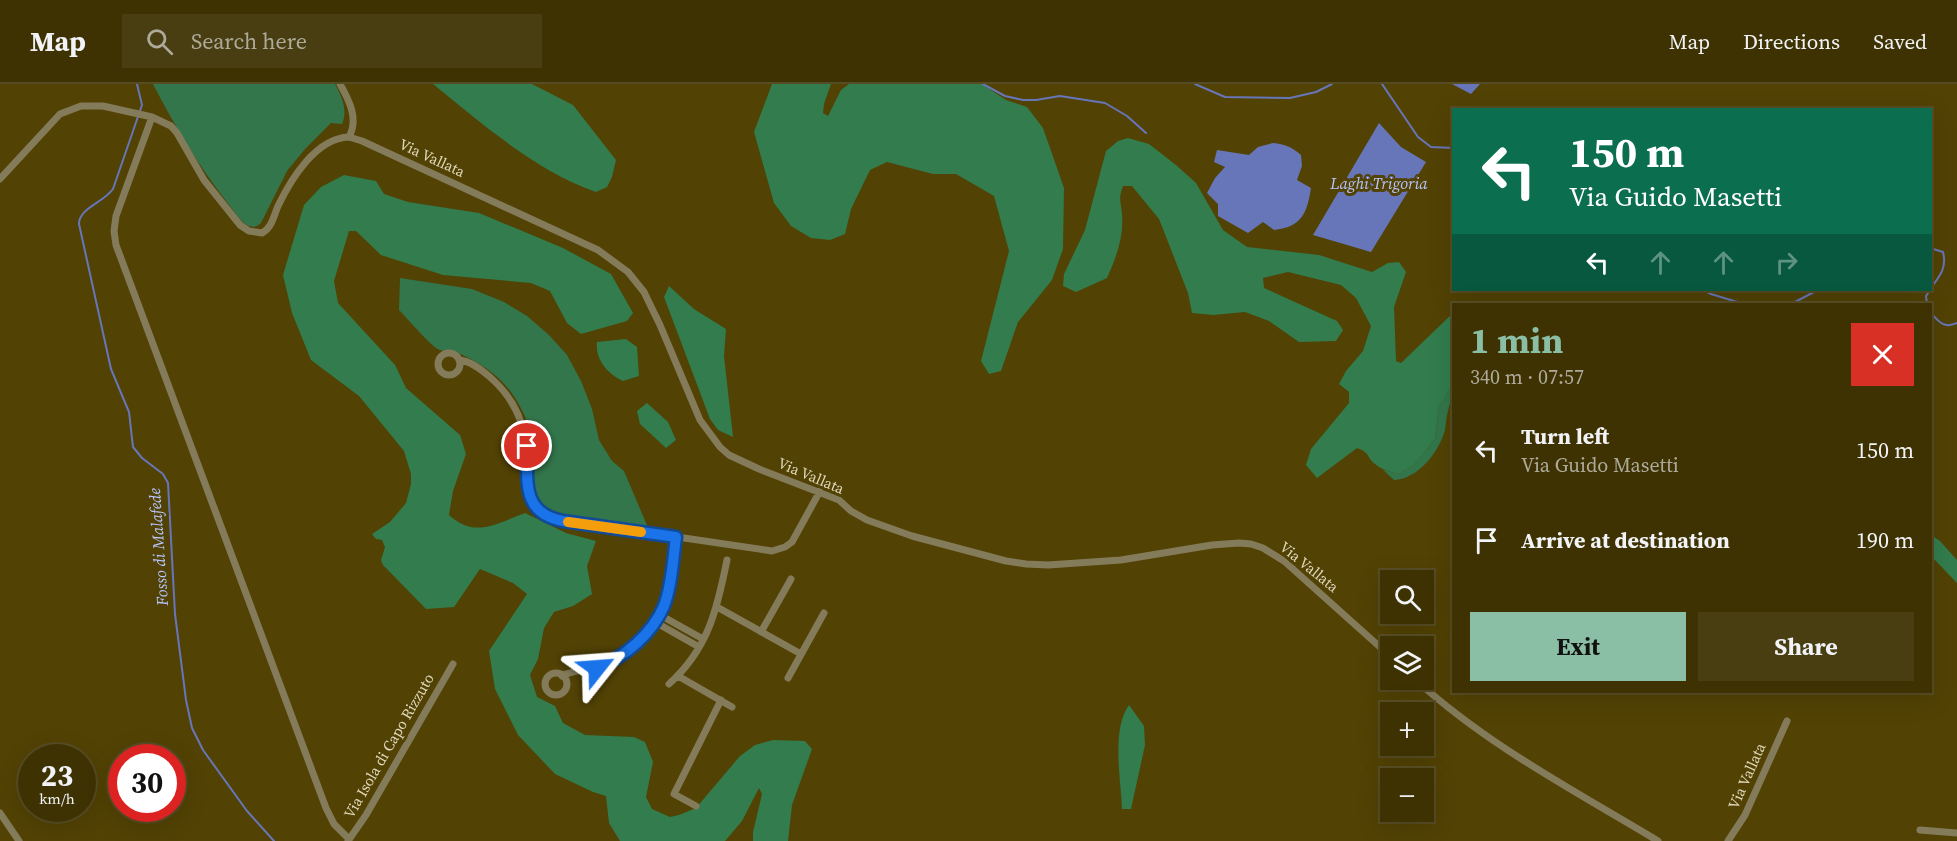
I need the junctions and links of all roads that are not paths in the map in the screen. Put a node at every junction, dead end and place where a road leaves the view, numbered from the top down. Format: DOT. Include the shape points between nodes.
graph roads {
  1 [pos="340,84"];
  2 [pos="152,117"];
  3 [pos="349,137"];
  4 [pos="0,179"];
  5 [pos="459,360"];
  6 [pos="820,491"];
  7 [pos="676,537"];
  8 [pos="727,560"];
  9 [pos="791,579"];
  10 [pos="717,607"];
  11 [pos="824,613"];
  12 [pos="660,615"];
  13 [pos="655,622"];
  14 [pos="761,632"];
  15 [pos="703,639"];
  16 [pos="699,647"];
  17 [pos="1380,647"];
  18 [pos="801,654"];
  19 [pos="453,664"];
  20 [pos="562,676"];
  21 [pos="678,676"];
  22 [pos="788,678"];
  23 [pos="669,684"];
  24 [pos="1427,690"];
  25 [pos="721,700"];
  26 [pos="732,707"];
  27 [pos="1787,721"];
  28 [pos="696,807"];
  29 [pos="0,813"];
  30 [pos="1920,830"];
  31 [pos="1957,833"];
  32 [pos="349,840"];
  33 [pos="19,841"];
  34 [pos="1658,841"];
  35 [pos="1728,841"];
  1 -- 3 [label="street" via="353,115"];
  2 -- 3 [label="street" via="176,130 204,180 240,225 262,233 269,227 293,179 311,157 331,142"];
  2 -- 4 [label="street" via="103,106 65,111"];
  2 -- 32 [label="street" via="116,216 115,242 326,808 334,825"];
  3 -- 6 [label="street, Via Vallata" via="615,261 644,292 712,439 729,455"];
  5 -- 7 [label="street" via="473,364 492,378 516,408 526,439 528,493 543,513 561,520"];
  6 -- 7 [label="street" via="792,542 779,550"];
  6 -- 17 [label="street, Via Vallata" via="862,518 886,528 1026,564 1121,560 1212,545 1254,545 1284,561"];
  7 -- 12 [label="street"];
  8 -- 10 [label="street"];
  9 -- 14 [label="street"];
  10 -- 14 [label="street"];
  10 -- 15 [label="street"];
  11 -- 18 [label="street"];
  12 -- 13 [label="street"];
  12 -- 15 [label="street"];
  13 -- 16 [label="street"];
  13 -- 20 [label="street" via="611,662"];
  14 -- 18 [label="street"];
  15 -- 16 [label="street"];
  16 -- 21 [label="street"];
  18 -- 22 [label="street"];
  19 -- 32 [label="street, Via Isola di Capo Rizzuto"];
  21 -- 23 [label="street"];
  21 -- 25 [label="street"];
  24 -- 34 [label="street" via="1472,726"];
  25 -- 26 [label="street"];
  25 -- 28 [label="street" via="674,795"];
  27 -- 35 [label="street, Via Vallata" via="1745,815"];
  29 -- 33 [label="street"];
  30 -- 31 [label="street"];
}
